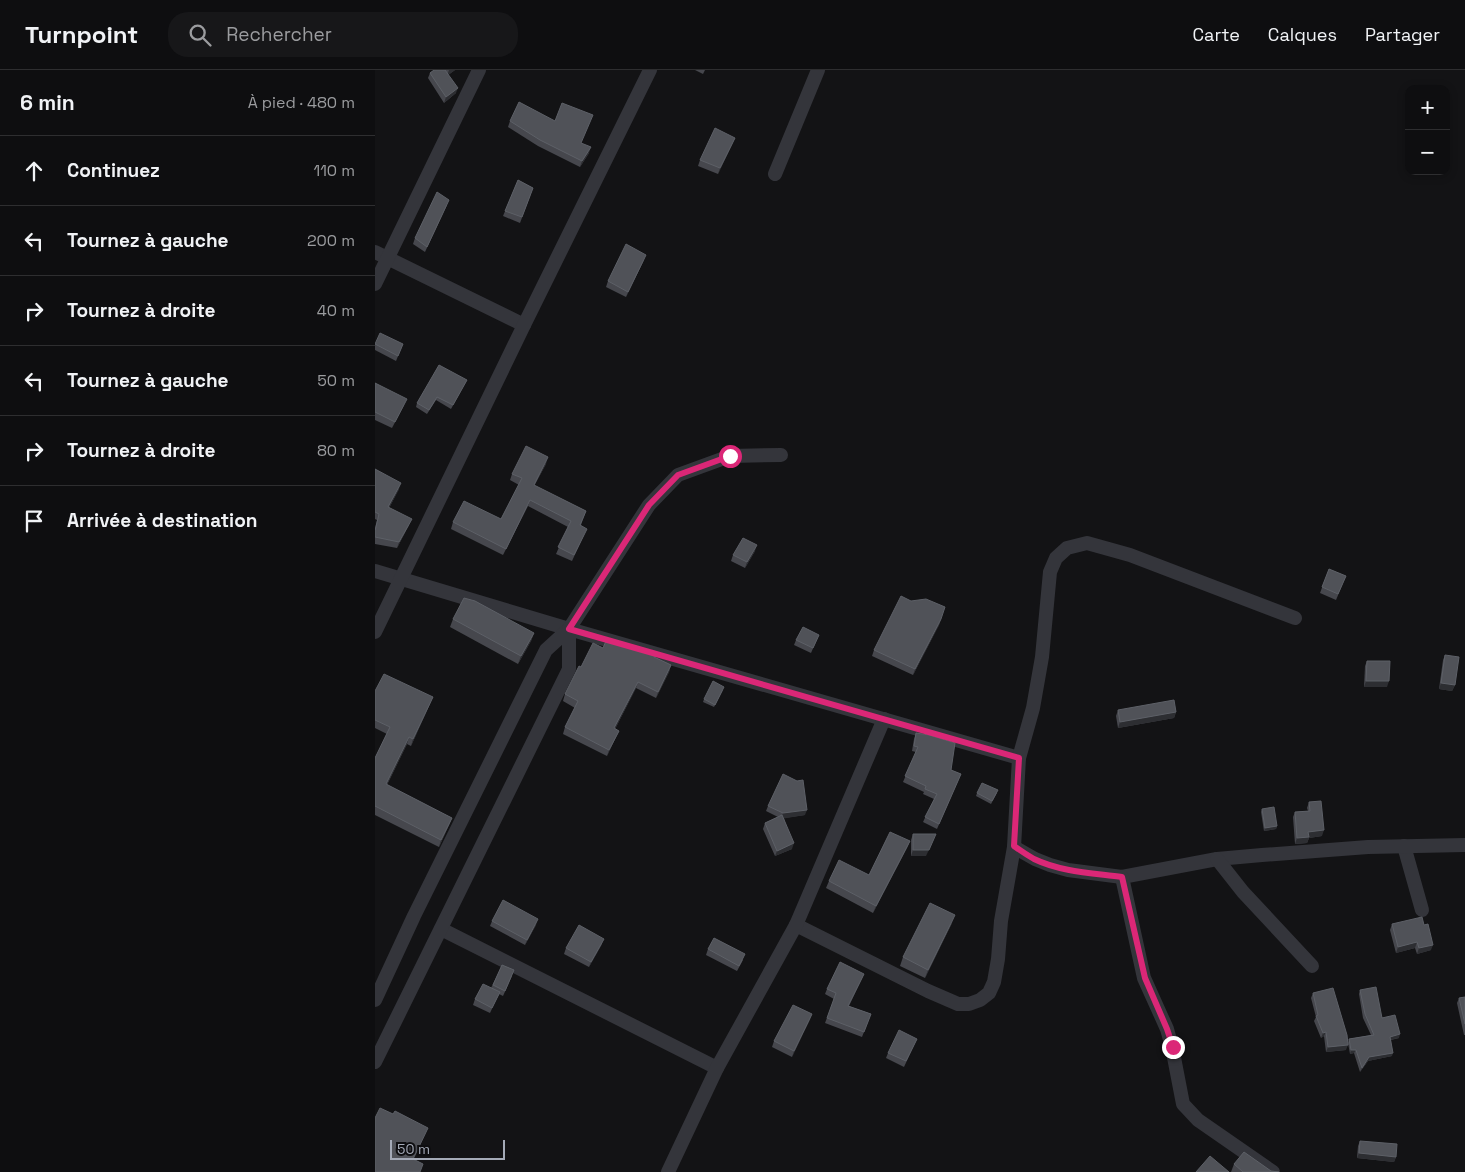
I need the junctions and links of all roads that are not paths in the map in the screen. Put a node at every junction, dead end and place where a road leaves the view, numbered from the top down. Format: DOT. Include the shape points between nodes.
graph roads {
  1 [pos="479,70"];
  2 [pos="650,70"];
  3 [pos="818,70"];
  4 [pos="775,174"];
  5 [pos="381,255"];
  6 [pos="375,284"];
  7 [pos="524,325"];
  8 [pos="781,455"];
  9 [pos="375,571"];
  10 [pos="401,579"];
  11 [pos="1295,618"];
  12 [pos="569,629"];
  13 [pos="375,632"];
  14 [pos="884,719"];
  15 [pos="1019,758"];
  16 [pos="1465,845"];
  17 [pos="1014,846"];
  18 [pos="1404,846"];
  19 [pos="1217,859"];
  20 [pos="1122,877"];
  21 [pos="1422,910"];
  22 [pos="796,925"];
  23 [pos="441,929"];
  24 [pos="1312,966"];
  25 [pos="375,1000"];
  26 [pos="375,1062"];
  27 [pos="717,1068"];
  28 [pos="668,1172"];
  29 [pos="1273,1172"];
  1 -- 5 [label="street"];
  2 -- 7 [label="street"];
  3 -- 4 [label="street"];
  5 -- 6 [label="street"];
  5 -- 7 [label="street"];
  7 -- 10 [label="street"];
  8 -- 12 [label="street" via="730,456 678,475 649,505"];
  9 -- 10 [label="street"];
  10 -- 12 [label="street"];
  10 -- 13 [label="street"];
  11 -- 15 [label="street" via="1130,555 1087,543 1067,548 1056,558 1050,572 1042,657 1033,708"];
  12 -- 14 [label="street"];
  12 -- 23 [label="street" via="569,669"];
  12 -- 25 [label="street" via="545,650"];
  14 -- 15 [label="street"];
  14 -- 22 [label="street"];
  15 -- 17 [label="street"];
  16 -- 18 [label="street"];
  17 -- 20 [label="street" via="1050,865"];
  17 -- 22 [label="street" via="994,982 989,993 969,1004 957,1004 928,991"];
  18 -- 19 [label="street"];
  18 -- 21 [label="street"];
  19 -- 20 [label="street"];
  19 -- 24 [label="street"];
  20 -- 29 [label="street" via="1145,978 1173,1047 1183,1104 1198,1120"];
  22 -- 27 [label="street"];
  23 -- 26 [label="street"];
  23 -- 27 [label="street"];
  27 -- 28 [label="street"];
}
